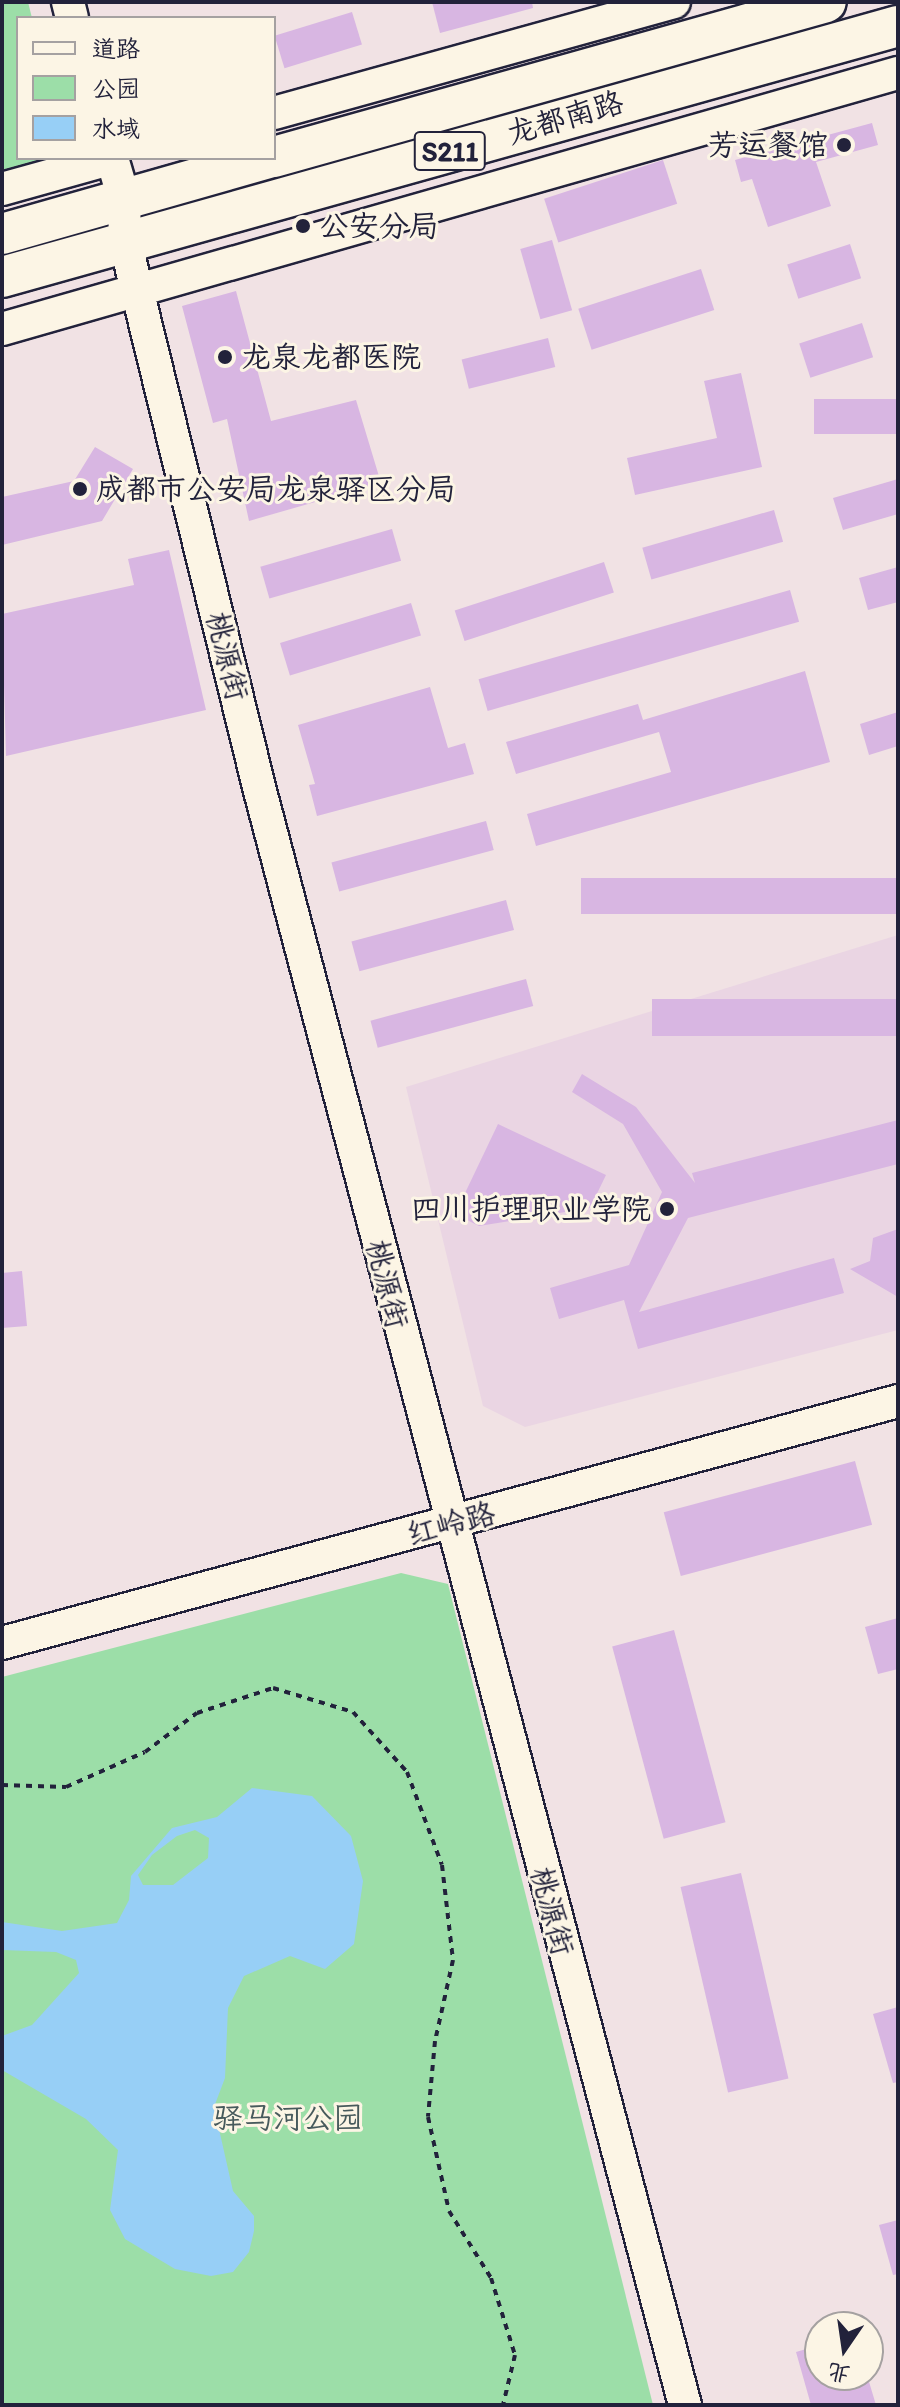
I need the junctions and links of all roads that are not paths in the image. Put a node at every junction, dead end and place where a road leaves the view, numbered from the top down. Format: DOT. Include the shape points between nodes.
graph roads {
  1 [pos="674,2"];
  2 [pos="826,2"];
  3 [pos="898,26"];
  4 [pos="898,73"];
  5 [pos="276,112"];
  6 [pos="276,156"];
  7 [pos="105,160"];
  8 [pos="113,160"];
  9 [pos="261,160"];
  10 [pos="2,189"];
  11 [pos="124,199"];
  12 [pos="2,234"];
  13 [pos="125,241"];
  14 [pos="2,277"];
  15 [pos="138,293"];
  16 [pos="2,329"];
  17 [pos="898,1401"];
  18 [pos="449,1525"];
  19 [pos="2,1643"];
  20 [pos="685,2405"];
  1 -- 5 [label="street"];
  2 -- 6 [label="main road, 龙都南路 / S211"];
  3 -- 13 [label="main road, 龙都南路 / S211"];
  4 -- 15 [label="street"];
  7 -- 10 [label="street"];
  8 -- 11 [label="street, 桃源街"];
  9 -- 11 [label="main road, 龙都南路 / S211"];
  11 -- 12 [label="main road, 龙都南路 / S211"];
  11 -- 13 [label="street, 桃源街"];
  13 -- 14 [label="main road, 龙都南路 / S211"];
  13 -- 15 [label="street, 桃源街"];
  15 -- 16 [label="street"];
  15 -- 18 [label="street, 桃源街"];
  17 -- 18 [label="street, 红岭路"];
  18 -- 19 [label="street, 红岭路"];
  18 -- 20 [label="street, 桃源街"];
}
